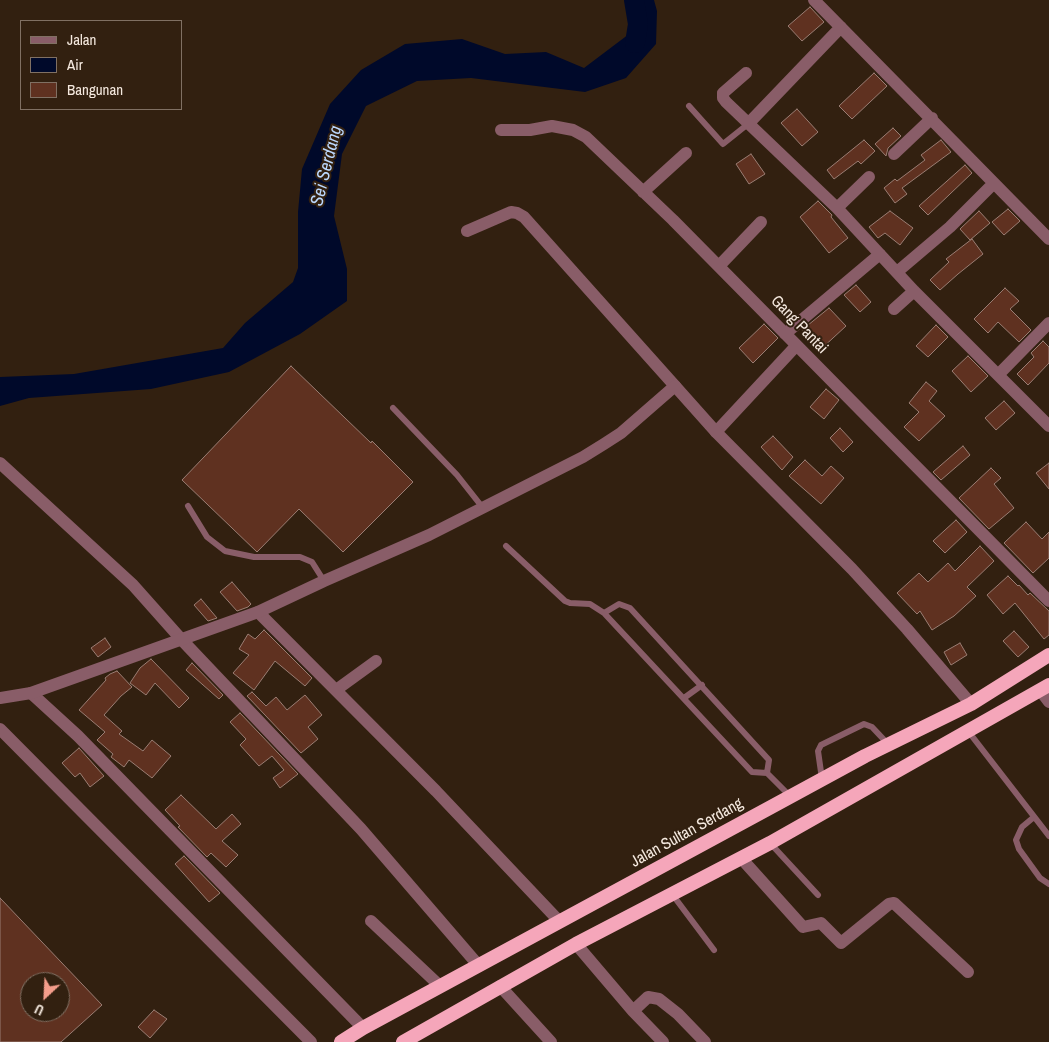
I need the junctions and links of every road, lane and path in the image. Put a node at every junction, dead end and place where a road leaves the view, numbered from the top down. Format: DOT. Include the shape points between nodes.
graph roads {
  1 [pos="814,0"];
  2 [pos="841,27"];
  3 [pos="746,72"];
  4 [pos="689,106"];
  5 [pos="932,118"];
  6 [pos="748,124"];
  7 [pos="501,130"];
  8 [pos="686,154"];
  9 [pos="894,154"];
  10 [pos="869,177"];
  11 [pos="994,183"];
  12 [pos="643,192"];
  13 [pos="837,208"];
  14 [pos="761,222"];
  15 [pos="467,231"];
  16 [pos="1049,239"];
  17 [pos="880,254"];
  18 [pos="719,266"];
  19 [pos="897,272"];
  20 [pos="914,291"];
  21 [pos="894,309"];
  22 [pos="1049,323"];
  23 [pos="785,334"];
  24 [pos="796,346"];
  25 [pos="998,375"];
  26 [pos="675,386"];
  27 [pos="392,408"];
  28 [pos="1049,426"];
  29 [pos="716,432"];
  30 [pos="0,463"];
  31 [pos="188,506"];
  32 [pos="483,508"];
  33 [pos="506,546"];
  34 [pos="324,580"];
  35 [pos="1049,600"];
  36 [pos="258,612"];
  37 [pos="604,614"];
  38 [pos="181,639"];
  39 [pos="1049,655"];
  40 [pos="376,661"];
  41 [pos="702,685"];
  42 [pos="336,690"];
  43 [pos="31,693"];
  44 [pos="1046,693"];
  45 [pos="0,698"];
  46 [pos="684,698"];
  47 [pos="971,704"];
  48 [pos="0,729"];
  49 [pos="968,731"];
  50 [pos="889,744"];
  51 [pos="767,773"];
  52 [pos="822,780"];
  53 [pos="790,797"];
  54 [pos="1034,817"];
  55 [pos="1049,836"];
  56 [pos="770,843"];
  57 [pos="741,858"];
  58 [pos="1049,884"];
  59 [pos="672,894"];
  60 [pos="818,895"];
  61 [pos="371,921"];
  62 [pos="560,922"];
  63 [pos="576,944"];
  64 [pos="714,950"];
  65 [pos="479,966"];
  66 [pos="968,972"];
  67 [pos="440,986"];
  68 [pos="500,986"];
  69 [pos="633,1011"];
  70 [pos="363,1028"];
  71 [pos="311,1042"];
  72 [pos="341,1042"];
  73 [pos="403,1042"];
  74 [pos="551,1042"];
  75 [pos="663,1042"];
  76 [pos="705,1042"];
  1 -- 2 [label="street"];
  2 -- 5 [label="street"];
  2 -- 6 [label="street"];
  3 -- 6 [label="street" via="722,96"];
  4 -- 6 [label="lane" via="723,144"];
  5 -- 9 [label="street"];
  5 -- 11 [label="street"];
  6 -- 13 [label="street"];
  7 -- 12 [label="street, Gang Pantai" via="552,126 578,132"];
  8 -- 12 [label="street"];
  10 -- 13 [label="street"];
  11 -- 16 [label="street"];
  11 -- 19 [label="street" via="950,227"];
  12 -- 18 [label="street, Gang Pantai"];
  13 -- 17 [label="street"];
  14 -- 18 [label="street"];
  15 -- 26 [label="street" via="511,212 524,217"];
  17 -- 19 [label="street"];
  17 -- 23 [label="street"];
  18 -- 23 [label="street, Gang Pantai"];
  19 -- 20 [label="street"];
  20 -- 21 [label="street"];
  20 -- 25 [label="street"];
  22 -- 25 [label="street"];
  23 -- 24 [label="street, Gang Pantai"];
  24 -- 29 [label="street"];
  24 -- 35 [label="street, Gang Pantai"];
  25 -- 28 [label="street"];
  26 -- 29 [label="street"];
  26 -- 32 [label="street" via="622,433 583,457"];
  27 -- 32 [label="lane" via="457,475"];
  29 -- 47 [label="street" via="858,575"];
  30 -- 38 [label="street" via="133,585"];
  31 -- 34 [label="lane" via="207,537 225,551 254,557 307,559"];
  32 -- 34 [label="street"];
  33 -- 37 [label="lane" via="565,601 590,604"];
  34 -- 36 [label="street"];
  36 -- 38 [label="street"];
  36 -- 42 [label="street"];
  37 -- 41 [label="lane" via="619,604 630,608"];
  37 -- 46 [label="lane"];
  38 -- 43 [label="street"];
  38 -- 65 [label="street" via="362,829"];
  39 -- 47 [label="highway, Jalan Sultan Serdang"];
  40 -- 42 [label="street"];
  41 -- 46 [label="lane"];
  41 -- 51 [label="lane" via="769,760"];
  42 -- 62 [label="street"];
  43 -- 45 [label="street"];
  43 -- 70 [label="street" via="78,736"];
  44 -- 49 [label="highway"];
  46 -- 51 [label="lane" via="752,772"];
  47 -- 50 [label="highway, Jalan Sultan Serdang"];
  48 -- 71 [label="street"];
  49 -- 54 [label="lane"];
  49 -- 56 [label="highway"];
  50 -- 52 [label="highway, Jalan Sultan Serdang"];
  50 -- 52 [label="lane" via="872,727 864,724 821,745 818,751"];
  51 -- 53 [label="lane"];
  52 -- 53 [label="highway, Jalan Sultan Serdang"];
  53 -- 62 [label="highway, Jalan Sultan Serdang"];
  54 -- 55 [label="lane"];
  54 -- 58 [label="lane" via="1022,827 1016,840 1040,878"];
  56 -- 57 [label="highway"];
  56 -- 60 [label="lane"];
  57 -- 59 [label="highway"];
  57 -- 66 [label="street" via="803,927 822,923 841,943 894,903"];
  59 -- 63 [label="highway"];
  59 -- 64 [label="lane"];
  61 -- 67 [label="street"];
  62 -- 65 [label="highway, Jalan Sultan Serdang"];
  63 -- 68 [label="highway"];
  63 -- 69 [label="street"];
  65 -- 67 [label="highway, Jalan Sultan Serdang"];
  67 -- 70 [label="highway, Jalan Sultan Serdang"];
  68 -- 73 [label="highway"];
  68 -- 74 [label="street"];
  69 -- 75 [label="street"];
  69 -- 76 [label="street" via="648,997 659,999"];
  70 -- 72 [label="highway, Jalan Sultan Serdang"];
}
